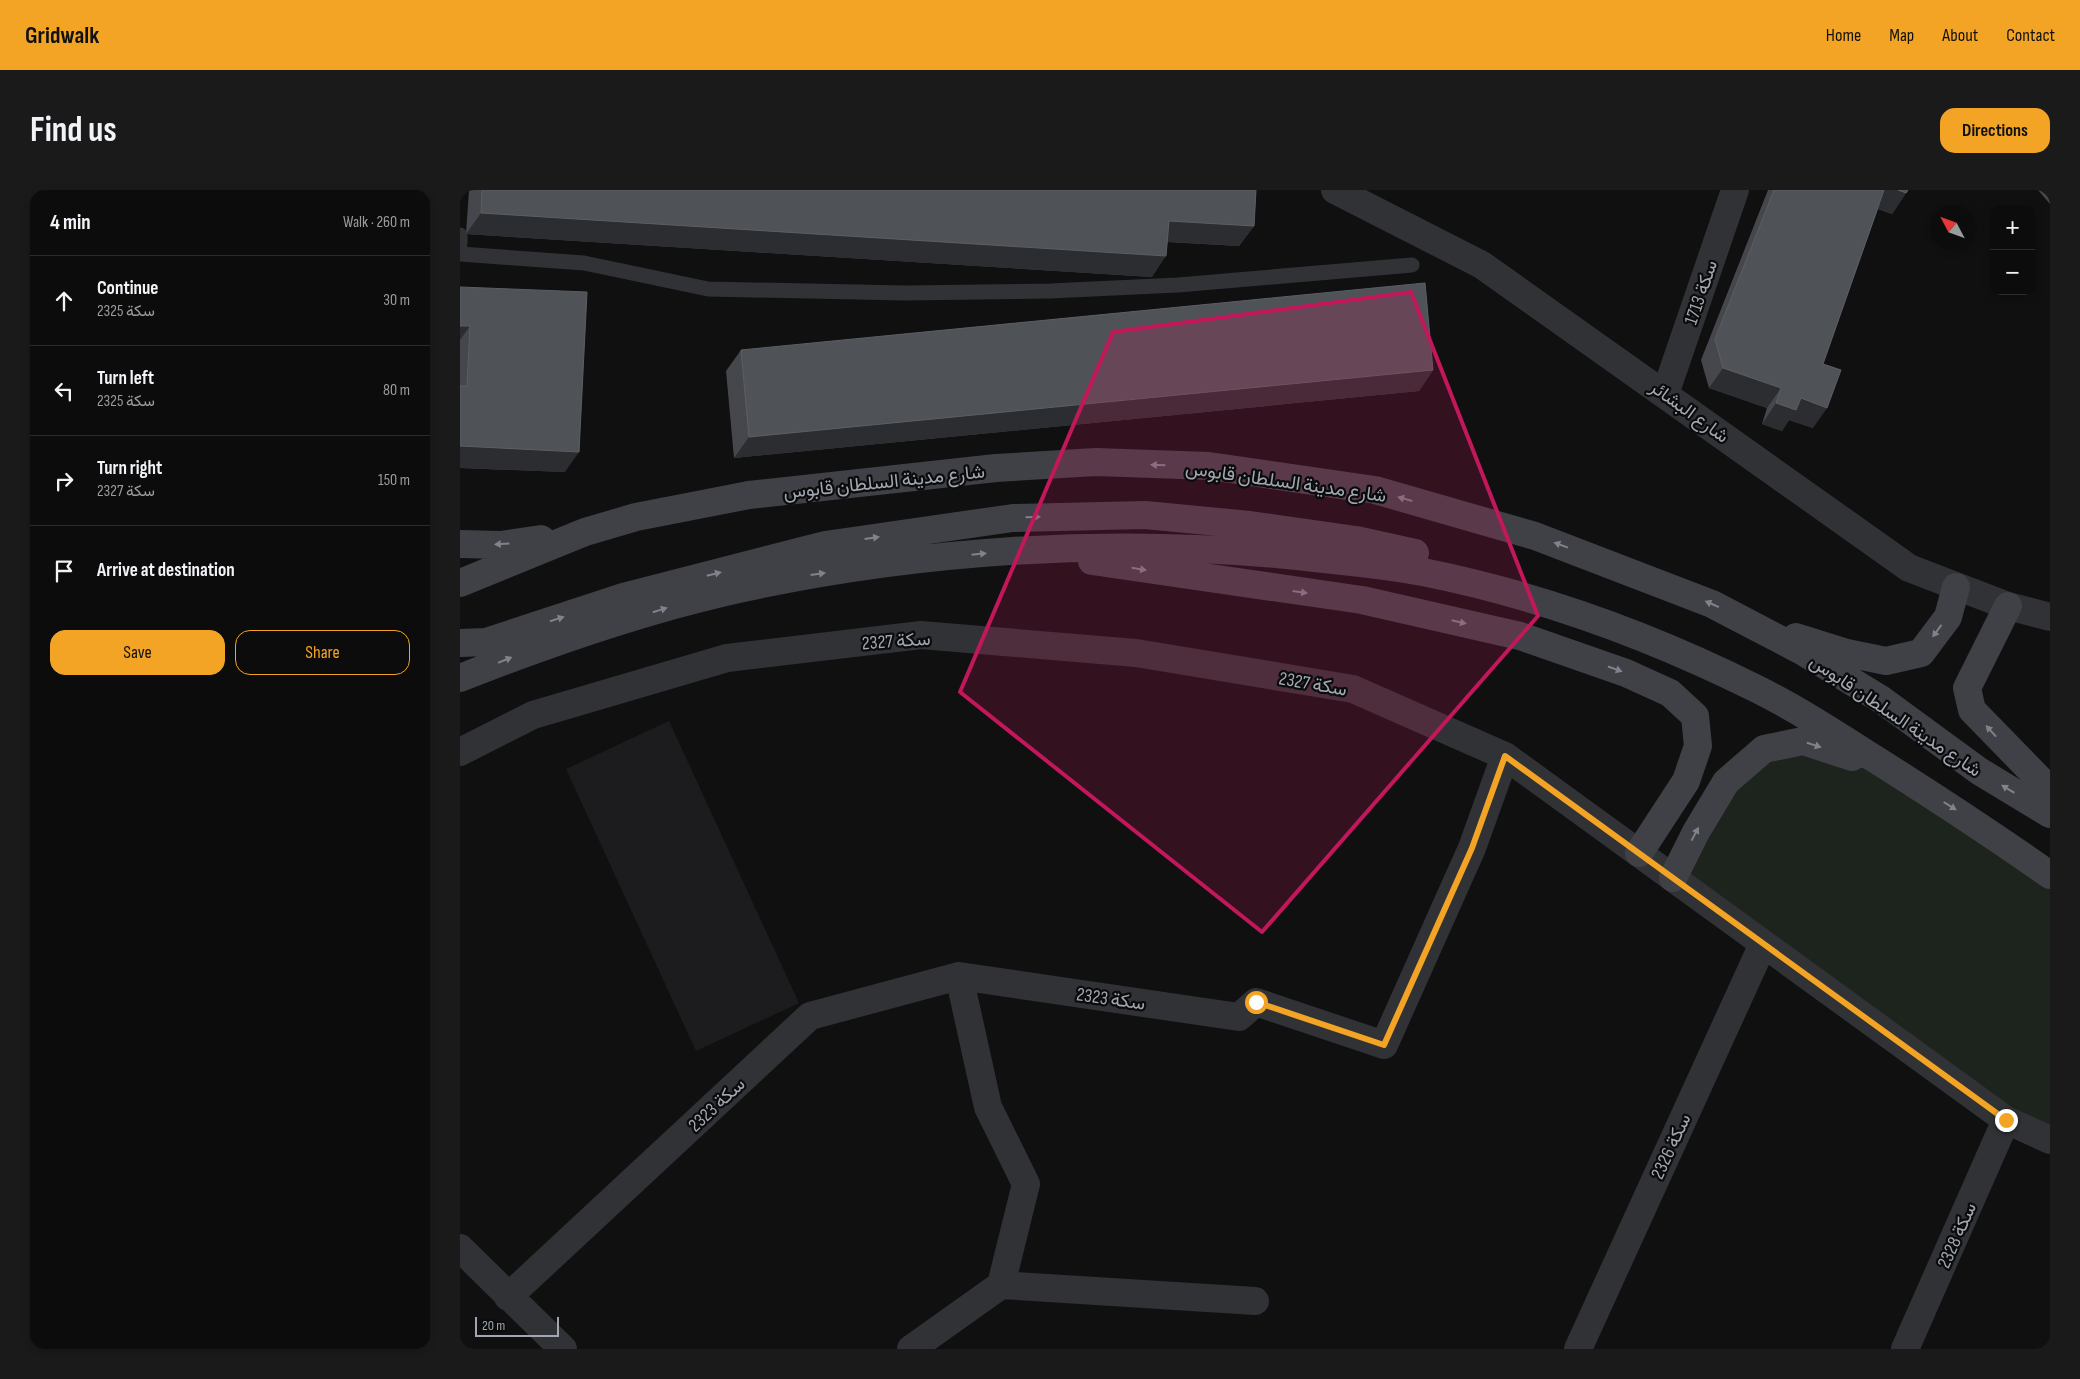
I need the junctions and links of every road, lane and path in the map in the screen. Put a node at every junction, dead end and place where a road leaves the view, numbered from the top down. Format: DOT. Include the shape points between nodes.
graph roads {
  1 [pos="1335,190"];
  2 [pos="1735,190"];
  3 [pos="460,235"];
  4 [pos="460,244"];
  5 [pos="460,254"];
  6 [pos="1412,265"];
  7 [pos="1665,394"];
  8 [pos="585,532"];
  9 [pos="460,544"];
  10 [pos="1022,550"];
  11 [pos="460,583"];
  12 [pos="1956,586"];
  13 [pos="2008,606"];
  14 [pos="1573,613"];
  15 [pos="2050,617"];
  16 [pos="1749,622"];
  17 [pos="460,643"];
  18 [pos="460,678"];
  19 [pos="460,752"];
  20 [pos="1505,756"];
  21 [pos="1914,783"];
  22 [pos="2050,790"];
  23 [pos="2050,814"];
  24 [pos="1639,853"];
  25 [pos="2050,875"];
  26 [pos="1673,878"];
  27 [pos="1763,944"];
  28 [pos="960,976"];
  29 [pos="2006,1120"];
  30 [pos="2050,1140"];
  31 [pos="460,1248"];
  32 [pos="1001,1285"];
  33 [pos="508,1297"];
  34 [pos="1255,1301"];
  35 [pos="563,1349"];
  36 [pos="911,1349"];
  37 [pos="1578,1349"];
  38 [pos="1906,1349"];
  1 -- 7 [label="street, شارع البشائر" via="1482,266"];
  2 -- 7 [label="street, سكة 1713"];
  3 -- 4 [label="lane"];
  5 -- 6 [label="lane" via="584,263 708,288 905,292 1050,292 1178,285"];
  7 -- 12 [label="street, شارع البشائر" via="1909,568"];
  8 -- 9 [label="main road, one-way" via="501,545"];
  8 -- 11 [label="main road, شارع مدينة السلطان قابوس"];
  16 -- 8 [label="main road, شارع مدينة السلطان قابوس, one-way" via="1712,604 1535,536 1376,490 1209,466 1096,462 996,468 749,495 636,517"];
  10 -- 14 [label="main road" via="1219,548 1380,565 1426,573"];
  18 -- 10 [label="main road, one-way" via="541,646 722,593 798,577 908,561"];
  10 -- 24 [label="main road, one-way" via="1371,602 1520,636 1626,673 1670,693 1695,716 1698,746 1686,781"];
  12 -- 13 [label="street, شارع البشائر"];
  12 -- 16 [label="main road, one-way" via="1948,617 1921,653 1886,661 1847,653"];
  13 -- 15 [label="street, شارع البشائر"];
  22 -- 13 [label="main road, one-way" via="1972,710 1967,688"];
  17 -- 14 [label="main road, one-way" via="486,642 623,597 826,545 1013,518 1145,515 1356,540 1456,563 1527,586"];
  14 -- 21 [label="main road" via="1684,656 1758,690 1805,715"];
  23 -- 16 [label="main road, شارع مدينة السلطان قابوس, one-way" via="1979,771 1882,700"];
  19 -- 20 [label="street, سكة 2327" via="533,715 727,658 921,635 1136,653 1353,689"];
  20 -- 24 [label="street, سكة 2327"];
  20 -- 28 [label="street, سكة 2323" via="1472,848 1384,1045 1256,1002 1239,1017"];
  21 -- 25 [label="main road, one-way"];
  26 -- 21 [label="main road, one-way" via="1726,782 1764,749 1803,741 1845,754"];
  24 -- 26 [label="street, سكة 2327"];
  26 -- 27 [label="street, سكة 2327"];
  27 -- 29 [label="street, سكة 2327"];
  27 -- 37 [label="street, سكة 2326"];
  28 -- 32 [label="street" via="988,1107 1026,1184"];
  28 -- 33 [label="street, سكة 2323" via="810,1016"];
  29 -- 30 [label="street, سكة 2327"];
  29 -- 38 [label="street, سكة 2328"];
  31 -- 33 [label="street"];
  32 -- 34 [label="street"];
  32 -- 36 [label="street"];
  33 -- 35 [label="street"];
}
